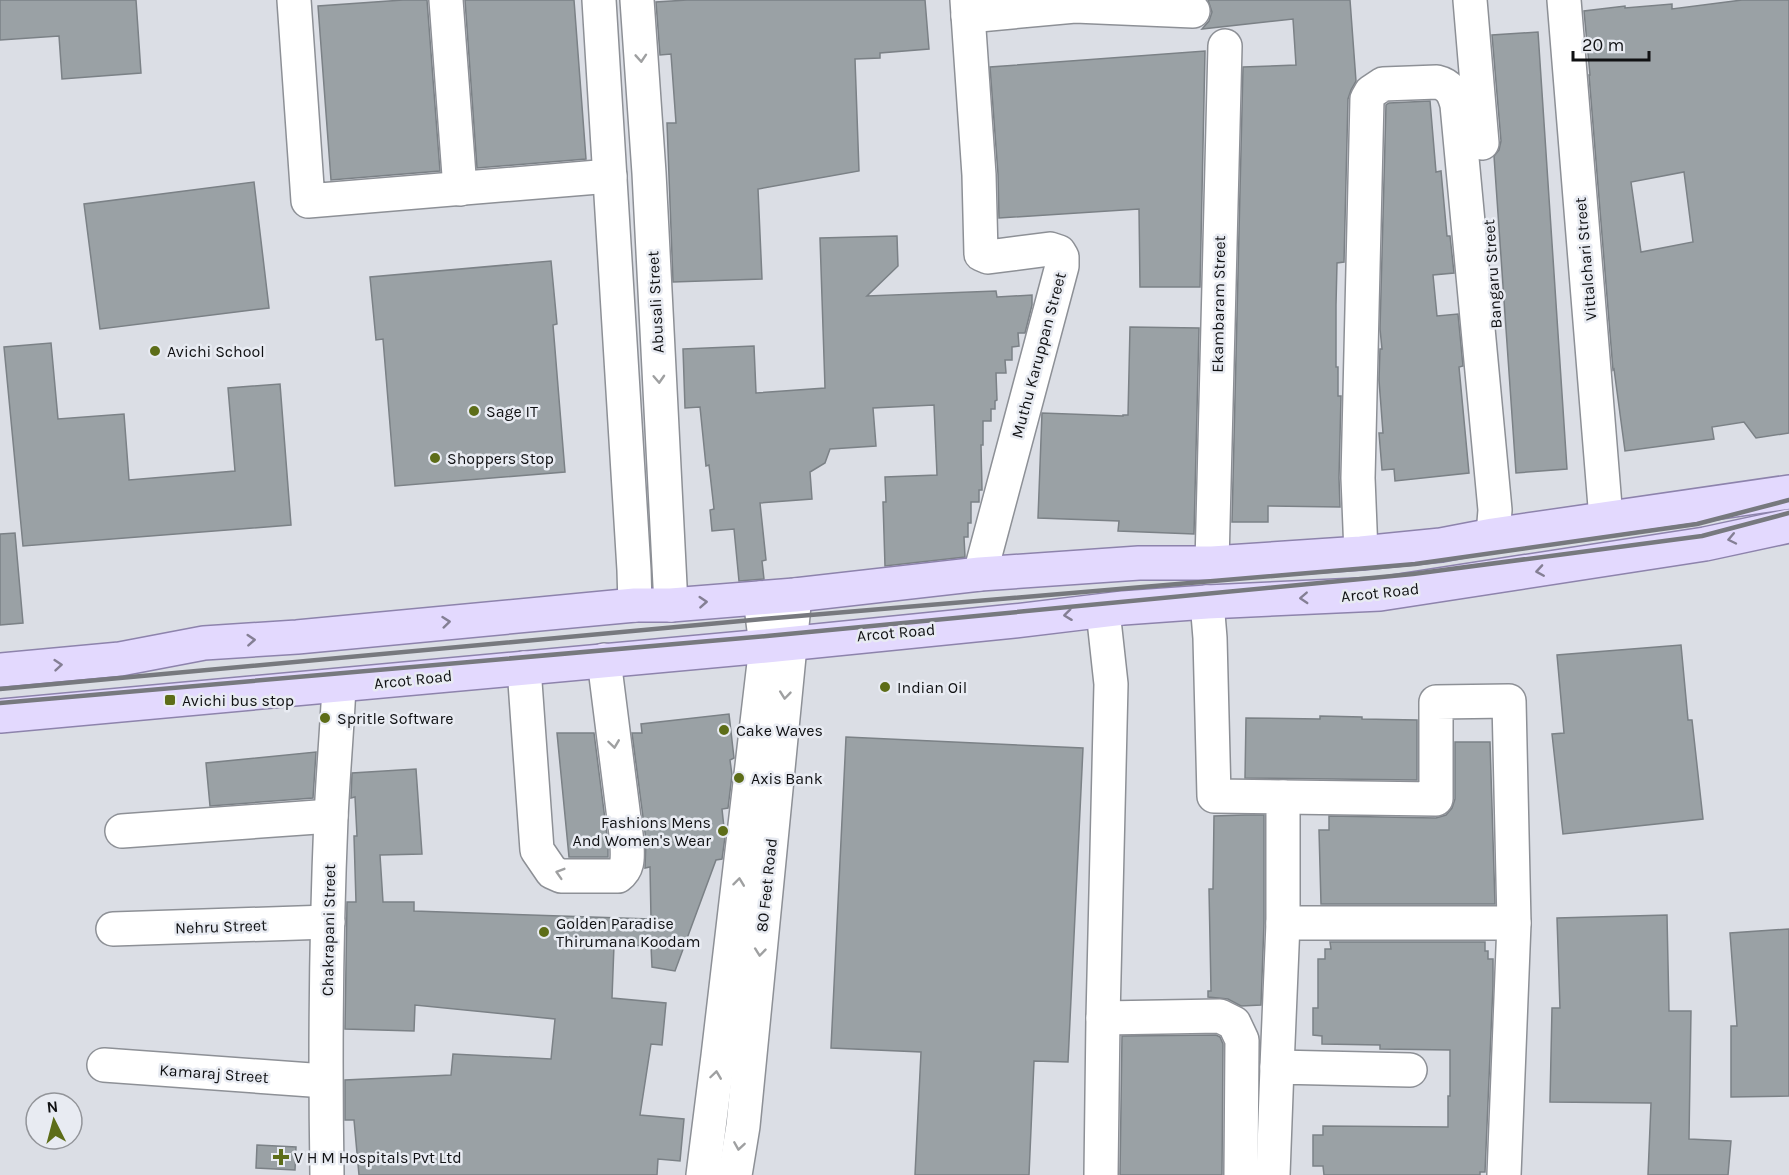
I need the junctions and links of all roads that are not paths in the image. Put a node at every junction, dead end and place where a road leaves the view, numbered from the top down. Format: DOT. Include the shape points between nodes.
graph roads {
  1 [pos="294,0"];
  2 [pos="446,0"];
  3 [pos="599,0"];
  4 [pos="637,0"];
  5 [pos="1564,0"];
  6 [pos="1471,7"];
  7 [pos="967,8"];
  8 [pos="1193,11"];
  9 [pos="1225,46"];
  10 [pos="610,176"];
  11 [pos="460,189"];
  12 [pos="1789,492"];
  13 [pos="1606,519"];
  14 [pos="1789,526"];
  15 [pos="1502,535"];
  16 [pos="1360,553"];
  17 [pos="1212,563"];
  18 [pos="980,574"];
  19 [pos="795,595"];
  20 [pos="760,598"];
  21 [pos="1207,602"];
  22 [pos="635,605"];
  23 [pos="671,605"];
  24 [pos="1103,611"];
  25 [pos="778,644"];
  26 [pos="0,670"];
  27 [pos="605,673"];
  28 [pos="525,679"];
  29 [pos="339,686"];
  30 [pos="0,716"];
  31 [pos="1283,797"];
  32 [pos="331,816"];
  33 [pos="122,831"];
  34 [pos="328,922"];
  35 [pos="1283,923"];
  36 [pos="1514,923"];
  37 [pos="113,929"];
  38 [pos="1103,1018"];
  39 [pos="104,1065"];
  40 [pos="1277,1067"];
  41 [pos="1410,1070"];
  42 [pos="325,1081"];
  43 [pos="327,1175"];
  44 [pos="703,1175"];
  45 [pos="735,1175"];
  46 [pos="1101,1175"];
  47 [pos="1241,1175"];
  48 [pos="1273,1175"];
  49 [pos="1504,1175"];
  1 -- 11 [label="street" via="308,201"];
  2 -- 11 [label="street"];
  3 -- 10 [label="street"];
  4 -- 23 [label="street, Abusali Street, one-way"];
  5 -- 13 [label="street, Vittalchari Street"];
  6 -- 15 [label="street, Bangaru Street"];
  7 -- 8 [label="street" via="1076,6"];
  7 -- 18 [label="street, Muthu Karuppan Street" via="981,254 988,257 1050,249 1062,257"];
  9 -- 17 [label="street, Ekambaram Street"];
  10 -- 11 [label="street"];
  10 -- 22 [label="street"];
  12 -- 13 [label="main road"];
  13 -- 15 [label="main road"];
  14 -- 21 [label="main road, Arcot Road, one-way" via="1694,546 1380,594"];
  15 -- 16 [label="main road"];
  15 -- 16 [label="street" via="1495,510 1457,105 1451,89 1437,82 1383,84 1367,99 1358,478"];
  16 -- 17 [label="main road"];
  17 -- 18 [label="main road" via="1139,563"];
  18 -- 19 [label="main road"];
  19 -- 20 [label="main road"];
  19 -- 25 [label="street, 80 Feet Road"];
  23 -- 20 [label="main road, one-way"];
  20 -- 25 [label="street, 80 Feet Road"];
  21 -- 24 [label="main road, Arcot Road"];
  21 -- 31 [label="street" via="1214,796"];
  22 -- 23 [label="main road"];
  26 -- 22 [label="main road, one-way" via="120,659 204,643"];
  24 -- 25 [label="main road, Arcot Road, one-way"];
  24 -- 38 [label="street" via="1111,684"];
  25 -- 27 [label="main road, Arcot Road"];
  44 -- 25 [label="street, 80 Feet Road, one-way"];
  25 -- 45 [label="street, 80 Feet Road, one-way" via="743,1119"];
  27 -- 28 [label="main road, Arcot Road"];
  27 -- 28 [label="street, one-way" via="627,842 627,864 618,876 561,876 552,872 537,850"];
  28 -- 29 [label="main road, Arcot Road"];
  29 -- 30 [label="main road, Arcot Road"];
  29 -- 32 [label="street, Chakrapani Street"];
  31 -- 35 [label="street"];
  31 -- 36 [label="street" via="1436,799 1437,702 1509,701"];
  32 -- 33 [label="street"];
  32 -- 34 [label="street, Chakrapani Street"];
  34 -- 37 [label="street, Nehru Street"];
  34 -- 42 [label="street, Chakrapani Street"];
  35 -- 36 [label="street"];
  35 -- 40 [label="street"];
  36 -- 49 [label="street"];
  38 -- 46 [label="street"];
  38 -- 47 [label="street" via="1220,1016 1233,1023 1242,1040"];
  39 -- 42 [label="street, Kamaraj Street"];
  40 -- 41 [label="street"];
  40 -- 48 [label="street"];
  42 -- 43 [label="street, Chakrapani Street"];
}
